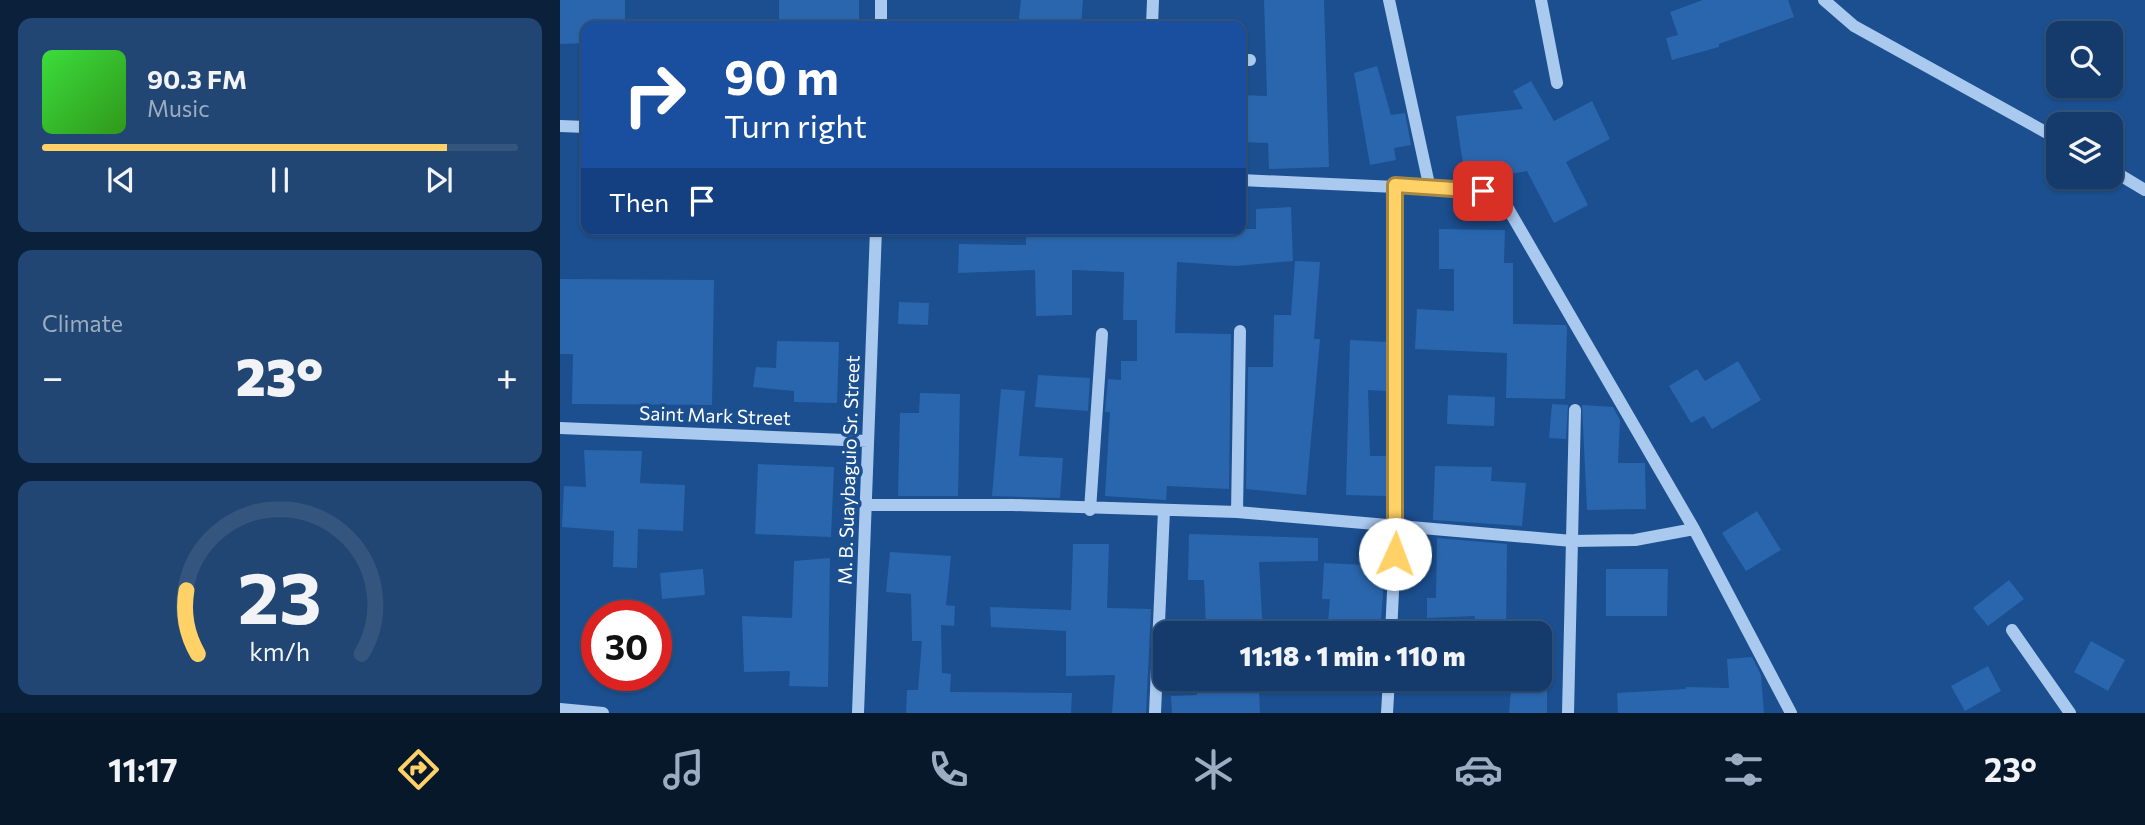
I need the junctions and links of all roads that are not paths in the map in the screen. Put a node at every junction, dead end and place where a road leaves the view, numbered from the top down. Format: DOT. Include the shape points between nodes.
graph roads {
  1 [pos="881,0"];
  2 [pos="1153,0"];
  3 [pos="1389,0"];
  4 [pos="1541,0"];
  5 [pos="1824,0"];
  6 [pos="881,21"];
  7 [pos="1152,21"];
  8 [pos="1557,83"];
  9 [pos="560,126"];
  10 [pos="581,127"];
  11 [pos="2046,132"];
  12 [pos="2123,177"];
  13 [pos="1246,180"];
  14 [pos="1395,185"];
  15 [pos="1430,189"];
  16 [pos="2145,190"];
  17 [pos="876,235"];
  18 [pos="1240,331"];
  19 [pos="1102,334"];
  20 [pos="1576,410"];
  21 [pos="560,428"];
  22 [pos="868,441"];
  23 [pos="866,505"];
  24 [pos="1090,510"];
  25 [pos="1164,510"];
  26 [pos="1237,512"];
  27 [pos="1396,528"];
  28 [pos="1694,528"];
  29 [pos="1572,541"];
  30 [pos="1392,621"];
  31 [pos="2012,630"];
  32 [pos="1388,691"];
  33 [pos="560,709"];
  34 [pos="603,713"];
  35 [pos="858,713"];
  36 [pos="1155,713"];
  37 [pos="1387,713"];
  38 [pos="1568,713"];
  39 [pos="1791,713"];
  40 [pos="2070,713"];
  1 -- 6 [label="street"];
  2 -- 7 [label="street"];
  3 -- 15 [label="street"];
  4 -- 8 [label="street"];
  5 -- 11 [label="street" via="1854,26"];
  9 -- 10 [label="street"];
  12 -- 16 [label="street"];
  13 -- 14 [label="street"];
  14 -- 15 [label="street"];
  14 -- 27 [label="street"];
  15 -- 28 [label="street" via="1483,191 1506,205"];
  17 -- 22 [label="street, M. B. Suaybaguio Sr. Street"];
  18 -- 26 [label="street"];
  19 -- 24 [label="street"];
  20 -- 29 [label="street"];
  21 -- 22 [label="street, Saint Mark Street"];
  22 -- 23 [label="street, M. B. Suaybaguio Sr. Street"];
  23 -- 24 [label="street"];
  23 -- 35 [label="street, M. B. Suaybaguio Sr. Street"];
  24 -- 25 [label="street"];
  25 -- 26 [label="street"];
  25 -- 36 [label="street"];
  26 -- 27 [label="street"];
  27 -- 29 [label="street"];
  27 -- 30 [label="street"];
  28 -- 29 [label="street" via="1648,539"];
  28 -- 39 [label="street"];
  29 -- 38 [label="street"];
  31 -- 40 [label="street"];
  32 -- 37 [label="street"];
  33 -- 34 [label="street"];
}
